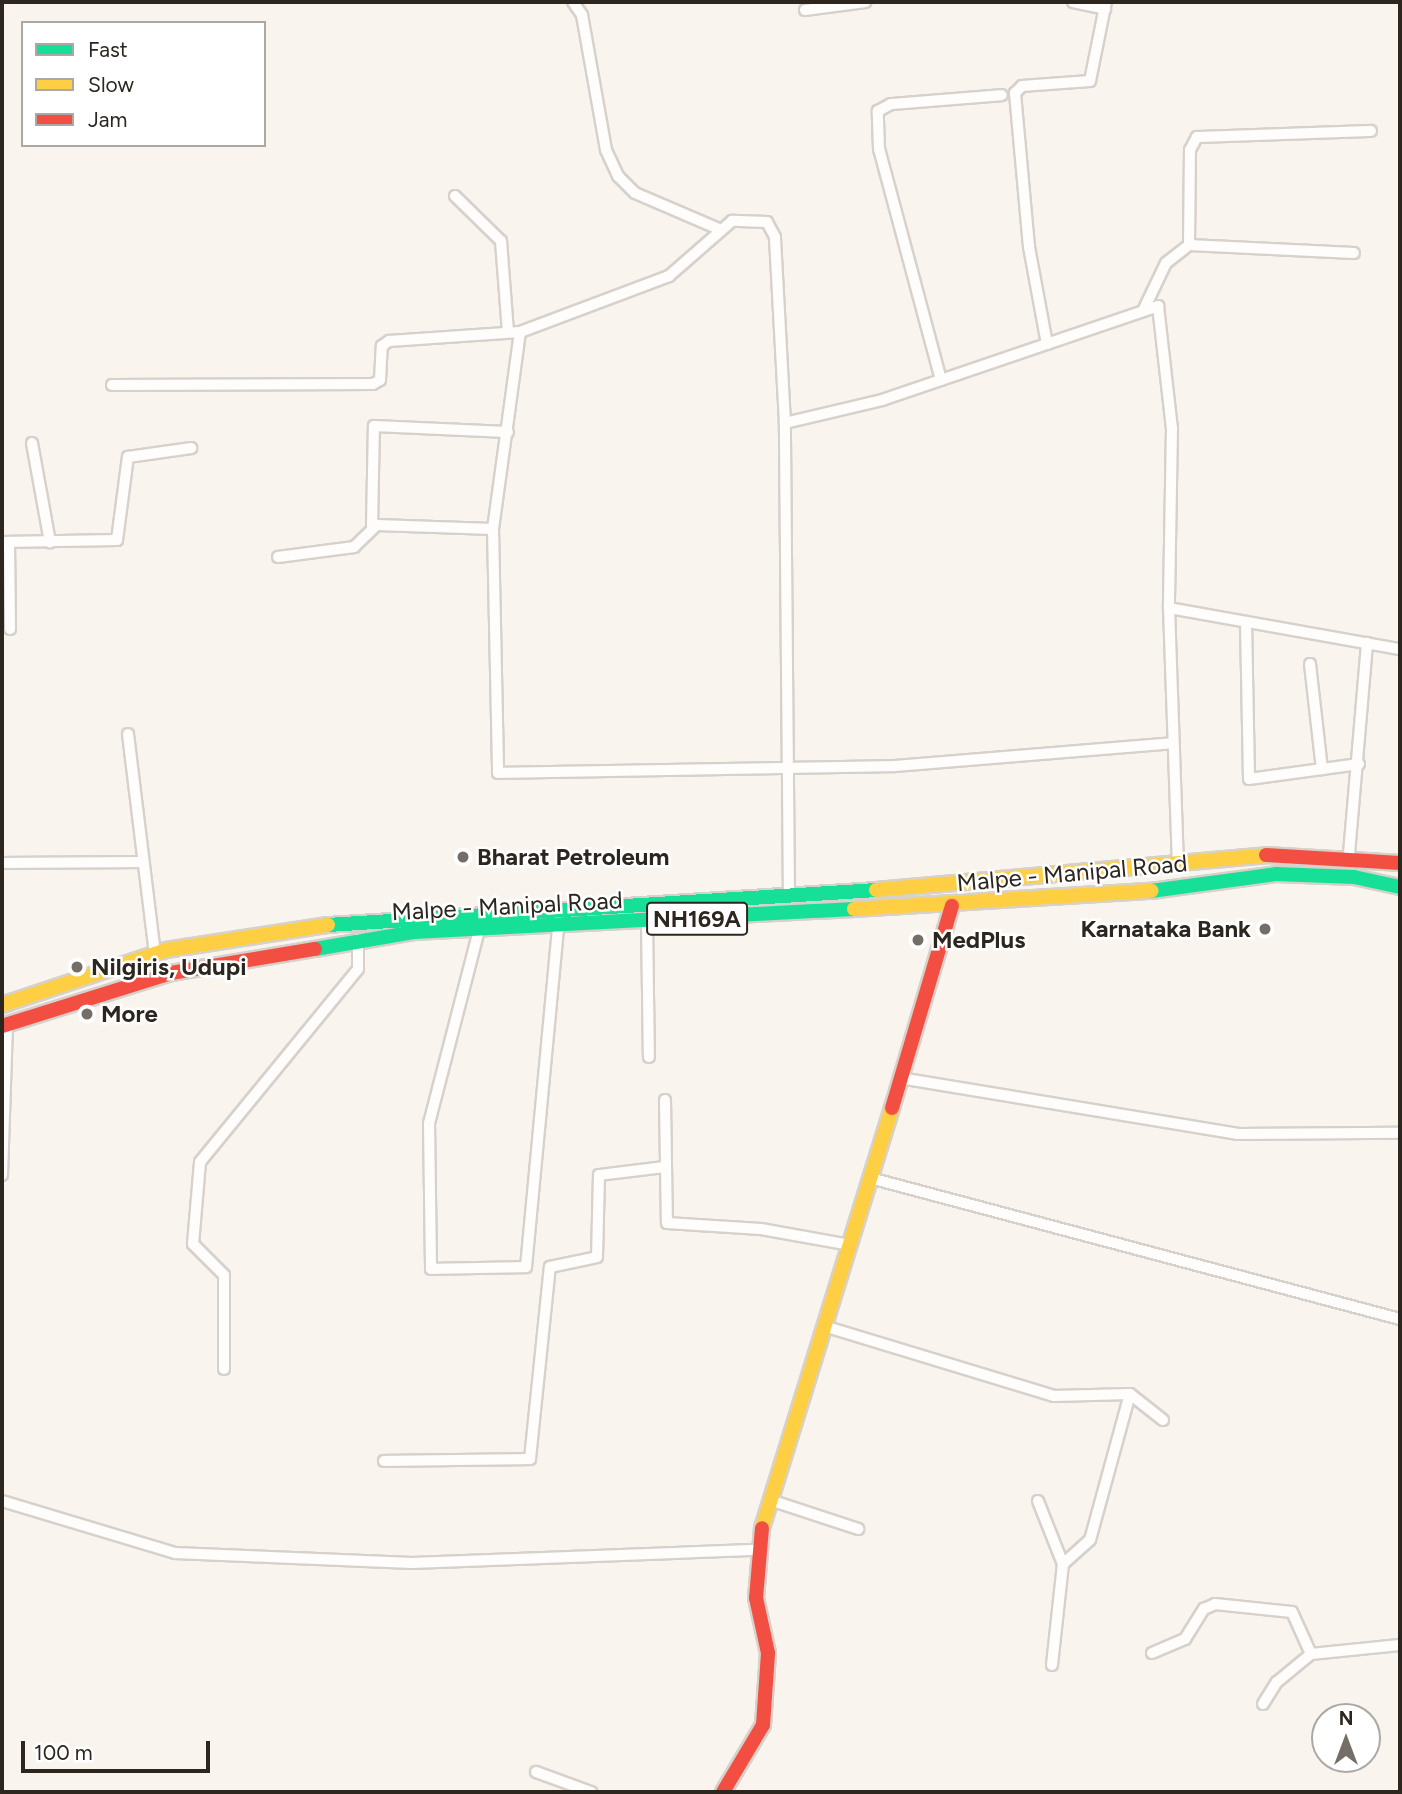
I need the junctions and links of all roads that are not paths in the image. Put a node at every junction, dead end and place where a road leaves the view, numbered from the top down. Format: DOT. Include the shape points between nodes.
graph roads {
  1 [pos="573,2"];
  2 [pos="865,2"];
  3 [pos="1073,2"];
  4 [pos="1105,5"];
  5 [pos="804,10"];
  6 [pos="1002,95"];
  7 [pos="1371,131"];
  8 [pos="455,196"];
  9 [pos="719,229"];
  10 [pos="1189,244"];
  11 [pos="1354,253"];
  12 [pos="1143,312"];
  13 [pos="514,332"];
  14 [pos="1047,344"];
  15 [pos="942,380"];
  16 [pos="112,386"];
  17 [pos="785,423"];
  18 [pos="508,432"];
  19 [pos="32,443"];
  20 [pos="191,448"];
  21 [pos="372,526"];
  22 [pos="493,530"];
  23 [pos="50,542"];
  24 [pos="5,543"];
  25 [pos="278,557"];
  26 [pos="1169,608"];
  27 [pos="1246,622"];
  28 [pos="10,629"];
  29 [pos="1367,643"];
  30 [pos="1400,649"];
  31 [pos="1310,664"];
  32 [pos="128,734"];
  33 [pos="1174,743"];
  34 [pos="1359,764"];
  35 [pos="784,769"];
  36 [pos="1322,769"];
  37 [pos="1349,855"];
  38 [pos="141,862"];
  39 [pos="2,863"];
  40 [pos="1400,863"];
  41 [pos="1178,866"];
  42 [pos="1125,871"];
  43 [pos="1400,887"];
  44 [pos="1126,895"];
  45 [pos="789,897"];
  46 [pos="952,906"];
  47 [pos="647,921"];
  48 [pos="558,926"];
  49 [pos="478,930"];
  50 [pos="358,939"];
  51 [pos="155,953"];
  52 [pos="2,1005"];
  53 [pos="5,1026"];
  54 [pos="649,1057"];
  55 [pos="900,1078"];
  56 [pos="665,1100"];
  57 [pos="1400,1133"];
  58 [pos="664,1167"];
  59 [pos="2,1175"];
  60 [pos="870,1178"];
  61 [pos="850,1245"];
  62 [pos="526,1267"];
  63 [pos="550,1267"];
  64 [pos="1400,1319"];
  65 [pos="827,1327"];
  66 [pos="224,1369"];
  67 [pos="1130,1394"];
  68 [pos="1163,1420"];
  69 [pos="384,1461"];
  70 [pos="770,1500"];
  71 [pos="2,1501"];
  72 [pos="1038,1501"];
  73 [pos="858,1529"];
  74 [pos="757,1550"];
  75 [pos="1063,1564"];
  76 [pos="1400,1645"];
  77 [pos="1152,1653"];
  78 [pos="1311,1654"];
  79 [pos="1052,1665"];
  80 [pos="1263,1704"];
  81 [pos="536,1772"];
  82 [pos="591,1792"];
  83 [pos="723,1792"];
  1 -- 9 [label="street" via="582,15 606,150 618,176 635,193"];
  2 -- 5 [label="street"];
  3 -- 4 [label="street"];
  4 -- 14 [label="street" via="1090,81 1022,86 1015,93 1028,247"];
  6 -- 15 [label="street" via="891,104 878,111 879,149"];
  7 -- 10 [label="street" via="1198,137 1190,150"];
  8 -- 13 [label="street" via="501,241"];
  9 -- 13 [label="street" via="704,252 669,276"];
  9 -- 17 [label="street" via="740,219 761,220 772,229"];
  10 -- 11 [label="street"];
  10 -- 12 [label="street" via="1167,262"];
  12 -- 14 [label="street"];
  12 -- 26 [label="street" via="1158,306 1172,428"];
  13 -- 16 [label="street" via="384,343 380,380 373,384"];
  13 -- 18 [label="street"];
  14 -- 15 [label="street"];
  15 -- 17 [label="street"];
  17 -- 35 [label="street"];
  18 -- 21 [label="street" via="374,426"];
  18 -- 22 [label="street"];
  19 -- 23 [label="street"];
  20 -- 23 [label="street" via="128,457 117,540"];
  21 -- 22 [label="street"];
  21 -- 25 [label="street" via="354,547"];
  22 -- 35 [label="street" via="498,773"];
  23 -- 24 [label="street"];
  24 -- 28 [label="street"];
  26 -- 27 [label="street"];
  26 -- 33 [label="street"];
  27 -- 29 [label="street"];
  27 -- 36 [label="street" via="1249,779"];
  29 -- 30 [label="street"];
  29 -- 34 [label="street"];
  31 -- 36 [label="street"];
  32 -- 38 [label="street"];
  33 -- 35 [label="street"];
  33 -- 41 [label="street"];
  34 -- 36 [label="street"];
  34 -- 37 [label="street"];
  35 -- 45 [label="street"];
  37 -- 40 [label="main road, Malpe - Manipal Road / NH169A"];
  37 -- 41 [label="main road, Malpe - Manipal Road / NH169A" via="1275,854"];
  38 -- 39 [label="street"];
  38 -- 51 [label="street"];
  41 -- 42 [label="main road, Malpe - Manipal Road / NH169A"];
  42 -- 44 [label="main road"];
  42 -- 45 [label="main road, Malpe - Manipal Road / NH169A"];
  43 -- 44 [label="main road, Malpe - Manipal Road / NH169A" via="1353,877 1276,874"];
  44 -- 46 [label="main road, Malpe - Manipal Road / NH169A"];
  45 -- 51 [label="main road, Malpe - Manipal Road / NH169A" via="349,922"];
  46 -- 47 [label="main road, Malpe - Manipal Road / NH169A"];
  46 -- 55 [label="main road"];
  47 -- 48 [label="main road, Malpe - Manipal Road / NH169A"];
  47 -- 54 [label="street"];
  48 -- 49 [label="main road, Malpe - Manipal Road / NH169A"];
  48 -- 62 [label="street"];
  49 -- 50 [label="main road, Malpe - Manipal Road / NH169A"];
  49 -- 62 [label="street" via="429,1123 431,1269"];
  50 -- 53 [label="main road, Malpe - Manipal Road / NH169A" via="149,978"];
  50 -- 66 [label="street" via="358,969 200,1162 193,1244 223,1275"];
  51 -- 52 [label="main road, Malpe - Manipal Road / NH169A"];
  53 -- 59 [label="street"];
  55 -- 57 [label="street" via="1238,1134"];
  55 -- 60 [label="main road"];
  56 -- 58 [label="street"];
  58 -- 61 [label="street" via="667,1223 761,1228"];
  58 -- 63 [label="street" via="599,1175 595,1261"];
  60 -- 61 [label="main road"];
  60 -- 64 [label="street" via="1302,1288"];
  61 -- 65 [label="main road"];
  62 -- 63 [label="street"];
  63 -- 69 [label="street" via="530,1459"];
  65 -- 67 [label="street" via="1054,1396"];
  65 -- 70 [label="main road"];
  67 -- 68 [label="street"];
  67 -- 75 [label="street" via="1090,1540"];
  70 -- 73 [label="street"];
  70 -- 74 [label="main road"];
  71 -- 74 [label="street" via="187,1553 412,1563"];
  72 -- 75 [label="street"];
  74 -- 83 [label="main road" via="756,1598 768,1654 763,1725"];
  75 -- 79 [label="street"];
  76 -- 78 [label="street"];
  77 -- 78 [label="street" via="1185,1639 1204,1609 1215,1604 1292,1612"];
  78 -- 80 [label="street" via="1277,1682"];
  81 -- 82 [label="street"];
}
